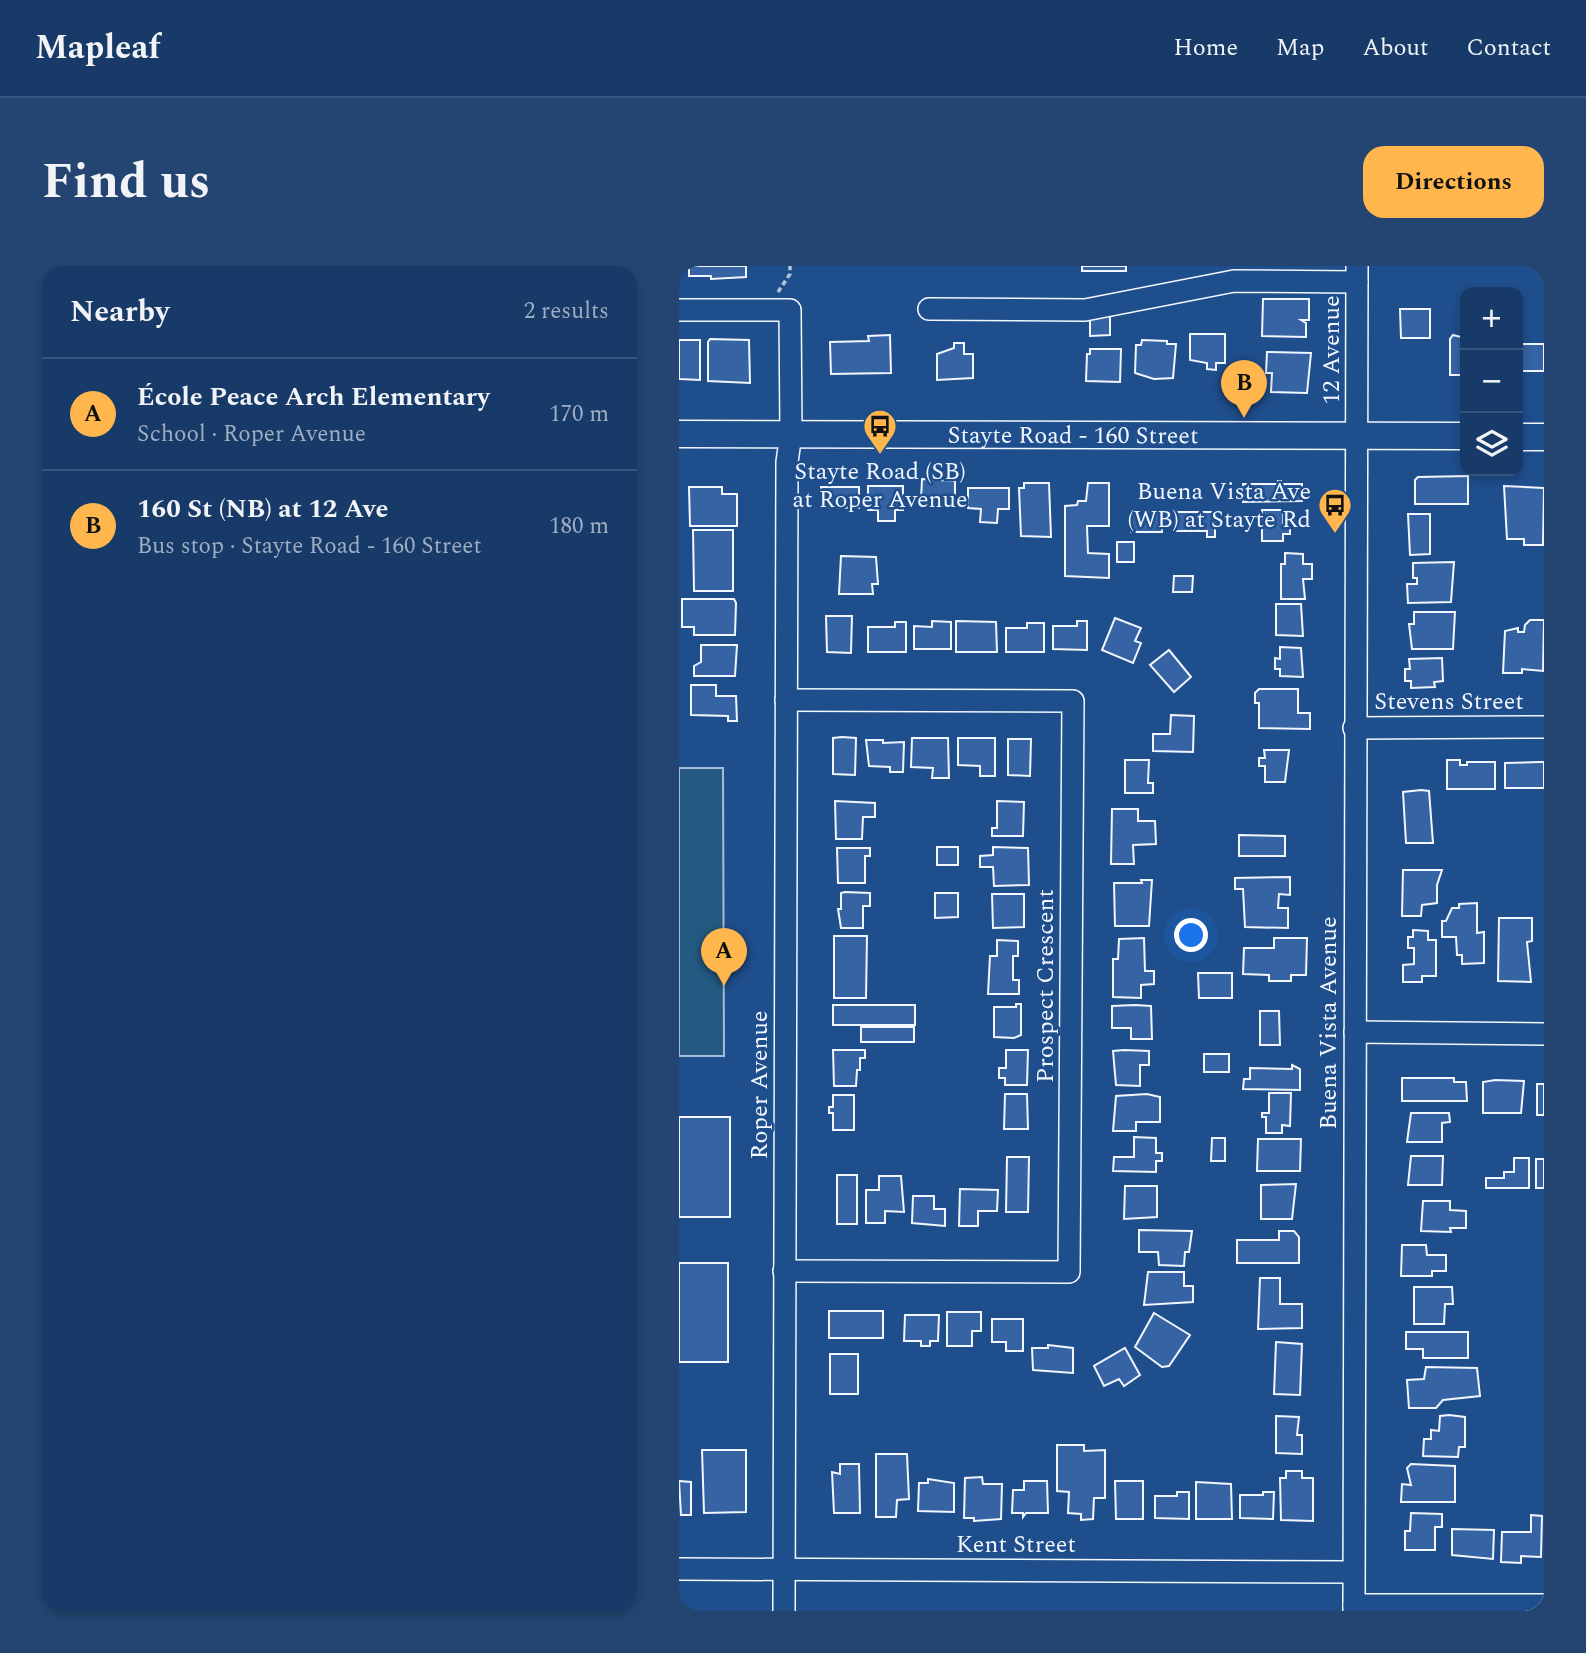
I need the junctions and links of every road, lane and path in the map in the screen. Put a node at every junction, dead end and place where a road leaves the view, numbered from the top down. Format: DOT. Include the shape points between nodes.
graph roads {
  1 [pos="790,266"];
  2 [pos="1357,274"];
  3 [pos="784,307"];
  4 [pos="929,309"];
  5 [pos="679,310"];
  6 [pos="679,434"];
  7 [pos="791,434"];
  8 [pos="1357,435"];
  9 [pos="1460,436"];
  10 [pos="1523,436"];
  11 [pos="1544,437"];
  12 [pos="786,699"];
  13 [pos="1355,727"];
  14 [pos="1544,727"];
  15 [pos="1355,1032"];
  16 [pos="1544,1034"];
  17 [pos="784,1271"];
  18 [pos="679,1569"];
  19 [pos="785,1569"];
  20 [pos="1353,1572"];
  21 [pos="1544,1605"];
  22 [pos="1353,1608"];
  23 [pos="785,1611"];
  1 -- 3 [label="path" via="777,293"];
  2 -- 4 [label="street" via="1234,281 1085,310"];
  2 -- 8 [label="street, 12 Avenue"];
  3 -- 5 [label="street"];
  3 -- 7 [label="street, Roper Avenue"];
  6 -- 7 [label="main road, Stayte Road - 160 Street"];
  7 -- 8 [label="main road, Stayte Road - 160 Street"];
  7 -- 12 [label="street, Roper Avenue"];
  8 -- 9 [label="main road, Stayte Road - 160 Street"];
  8 -- 13 [label="street, Buena Vista Avenue"];
  10 -- 11 [label="main road"];
  12 -- 17 [label="street, Roper Avenue"];
  12 -- 17 [label="street, Prospect Crescent" via="1073,701 1073,715 1069,1272"];
  13 -- 14 [label="street, Stevens Street"];
  13 -- 15 [label="street, Buena Vista Avenue"];
  15 -- 16 [label="street"];
  15 -- 20 [label="street, Buena Vista Avenue"];
  17 -- 19 [label="street, Roper Avenue"];
  18 -- 19 [label="street, Kent Street"];
  19 -- 20 [label="street, Kent Street"];
  19 -- 23 [label="street, Roper Avenue"];
  20 -- 22 [label="street, Buena Vista Avenue"];
  21 -- 22 [label="street"];
}
